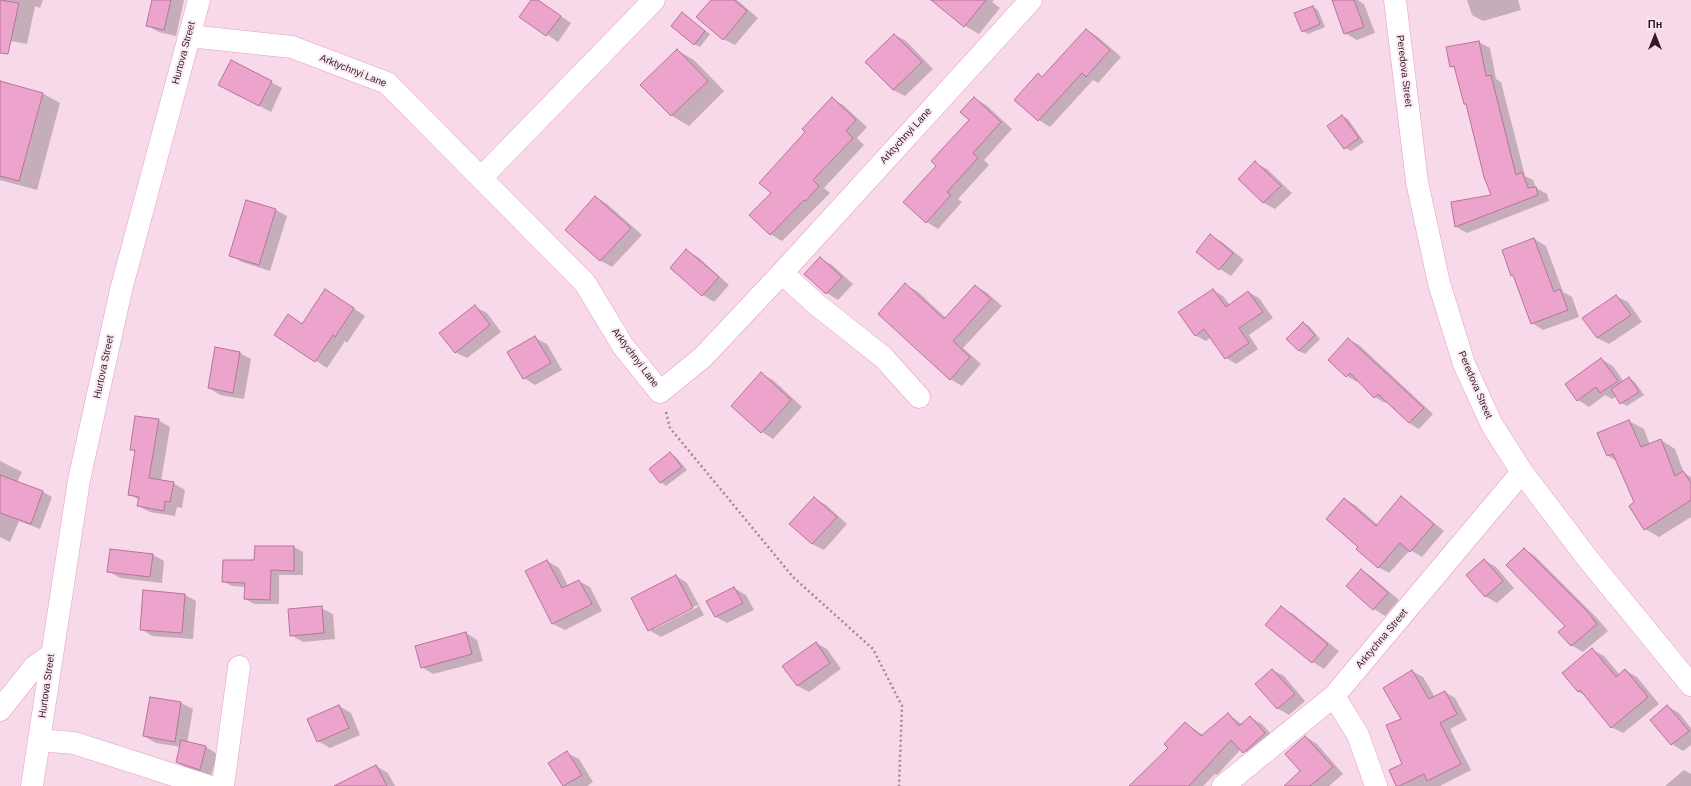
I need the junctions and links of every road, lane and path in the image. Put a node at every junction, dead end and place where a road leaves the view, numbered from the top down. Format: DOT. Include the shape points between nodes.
graph roads {
  1 [pos="199,0"];
  2 [pos="654,0"];
  3 [pos="1030,0"];
  4 [pos="1395,0"];
  5 [pos="189,36"];
  6 [pos="481,178"];
  7 [pos="782,273"];
  8 [pos="660,392"];
  9 [pos="919,397"];
  10 [pos="1522,472"];
  11 [pos="51,655"];
  12 [pos="238,667"];
  13 [pos="1691,686"];
  14 [pos="1334,696"];
  15 [pos="0,710"];
  16 [pos="39,740"];
  17 [pos="32,786"];
  18 [pos="208,786"];
  19 [pos="223,786"];
  20 [pos="899,786"];
  21 [pos="1223,786"];
  22 [pos="1376,786"];
  1 -- 5 [label="street, Hurtova Street"];
  2 -- 6 [label="street"];
  3 -- 7 [label="street, Arktychnyi Lane"];
  4 -- 10 [label="street, Peredova Street" via="1417,182 1439,283 1464,364 1492,425"];
  5 -- 6 [label="street, Arktychnyi Lane" via="292,47 387,83"];
  5 -- 11 [label="street, Hurtova Street" via="117,305 79,480"];
  6 -- 8 [label="street, Arktychnyi Lane" via="585,283 623,346"];
  7 -- 8 [label="street, Arktychnyi Lane" via="703,357"];
  7 -- 9 [label="street" via="882,357"];
  8 -- 20 [label="path" via="670,428 788,570 873,649 902,706"];
  10 -- 13 [label="street, Peredova Street" via="1588,559"];
  10 -- 14 [label="street, Arktychna Street"];
  11 -- 15 [label="street" via="34,667"];
  11 -- 16 [label="street, Hurtova Street"];
  12 -- 19 [label="street"];
  14 -- 21 [label="street, Arktychna Street"];
  14 -- 22 [label="street" via="1358,735"];
  16 -- 17 [label="street, Hurtova Street"];
  16 -- 18 [label="street" via="74,743"];
}
